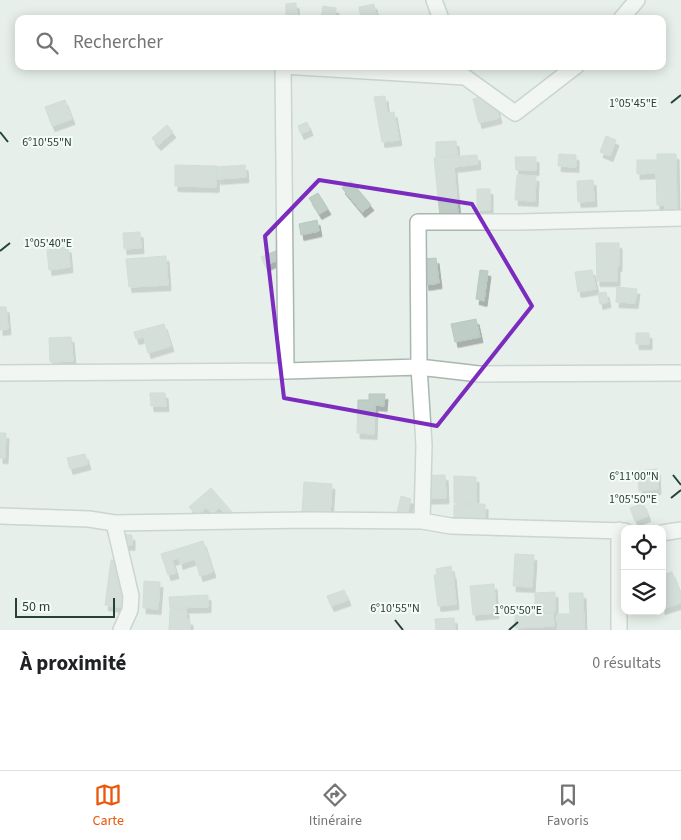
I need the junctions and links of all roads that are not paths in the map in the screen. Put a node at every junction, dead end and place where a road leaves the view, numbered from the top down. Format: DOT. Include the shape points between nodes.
graph roads {
  1 [pos="434,0"];
  2 [pos="637,0"];
  3 [pos="440,15"];
  4 [pos="624,15"];
  5 [pos="283,70"];
  6 [pos="403,70"];
  7 [pos="571,70"];
  8 [pos="463,72"];
  9 [pos="681,218"];
  10 [pos="419,367"];
  11 [pos="286,371"];
  12 [pos="0,373"];
  13 [pos="681,373"];
  14 [pos="0,516"];
  15 [pos="422,521"];
  16 [pos="114,523"];
  17 [pos="621,530"];
  18 [pos="681,530"];
  19 [pos="666,532"];
  20 [pos="621,563"];
  21 [pos="122,630"];
  22 [pos="619,630"];
  1 -- 3 [label="street"];
  2 -- 4 [label="street"];
  5 -- 11 [label="street"];
  6 -- 8 [label="street"];
  7 -- 8 [label="street" via="515,112"];
  9 -- 10 [label="street" via="418,222"];
  10 -- 11 [label="street"];
  10 -- 13 [label="street" via="479,374"];
  10 -- 15 [label="street" via="424,445"];
  11 -- 12 [label="street"];
  14 -- 16 [label="street"];
  15 -- 16 [label="street"];
  15 -- 17 [label="street" via="451,526"];
  16 -- 21 [label="street" via="131,596 130,610"];
  18 -- 19 [label="street"];
  20 -- 22 [label="street"];
}
